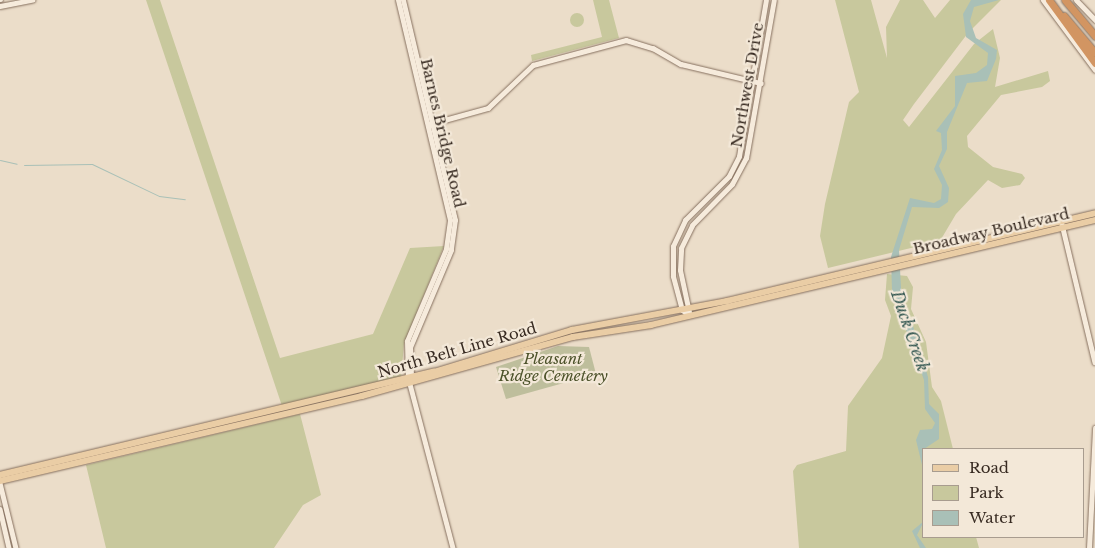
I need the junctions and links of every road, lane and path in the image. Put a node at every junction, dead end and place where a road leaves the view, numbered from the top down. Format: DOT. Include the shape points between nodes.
graph roads {
  1 [pos="32,0"];
  2 [pos="398,0"];
  3 [pos="403,0"];
  4 [pos="766,0"];
  5 [pos="774,0"];
  6 [pos="1043,0"];
  7 [pos="1050,0"];
  8 [pos="1066,0"];
  9 [pos="1076,0"];
  10 [pos="1,3"];
  11 [pos="1095,20"];
  12 [pos="1095,36"];
  13 [pos="1095,53"];
  14 [pos="1095,63"];
  15 [pos="1095,70"];
  16 [pos="753,81"];
  17 [pos="761,83"];
  18 [pos="432,124"];
  19 [pos="1095,213"];
  20 [pos="1095,220"];
  21 [pos="1062,224"];
  22 [pos="1016,234"];
  23 [pos="892,260"];
  24 [pos="892,267"];
  25 [pos="806,284"];
  26 [pos="682,310"];
  27 [pos="689,312"];
  28 [pos="573,334"];
  29 [pos="1095,362"];
  30 [pos="409,380"];
  31 [pos="1095,428"];
  32 [pos="146,445"];
  33 [pos="51,461"];
  34 [pos="53,468"];
  35 [pos="0,475"];
  36 [pos="0,482"];
  37 [pos="0,509"];
  38 [pos="14,541"];
  39 [pos="8,546"];
  40 [pos="16,548"];
  41 [pos="453,548"];
  42 [pos="1089,548"];
  1 -- 10 [label="street"];
  2 -- 18 [label="main road, Barnes Bridge Road"];
  3 -- 18 [label="main road, Barnes Bridge Road"];
  4 -- 16 [label="main road, Northwest Drive"];
  5 -- 17 [label="main road, Northwest Drive"];
  6 -- 15 [label="main road"];
  7 -- 13 [label="highway"];
  7 -- 14 [label="highway"];
  8 -- 12 [label="highway"];
  9 -- 11 [label="main road"];
  16 -- 17 [label="street"];
  16 -- 18 [label="street" via="681,64 653,48 626,40 533,65 488,108"];
  16 -- 26 [label="main road, Northwest Drive" via="735,165 686,220 675,239 672,267"];
  17 -- 27 [label="main road, Northwest Drive" via="742,166 726,191 697,218 682,243 680,270"];
  18 -- 30 [label="main road, Barnes Bridge Road" via="450,213 445,257 407,341"];
  19 -- 21 [label="main road, Broadway Boulevard"];
  20 -- 21 [label="main road, Broadway Boulevard"];
  21 -- 22 [label="main road, Broadway Boulevard"];
  21 -- 29 [label="street"];
  22 -- 23 [label="main road, Broadway Boulevard"];
  22 -- 24 [label="main road, Broadway Boulevard"];
  23 -- 25 [label="main road, North Belt Line Road"];
  24 -- 25 [label="main road, North Belt Line Road"];
  25 -- 27 [label="main road, North Belt Line Road"];
  26 -- 27 [label="main road, North Belt Line Road"];
  26 -- 28 [label="main road, North Belt Line Road"];
  27 -- 28 [label="main road, North Belt Line Road"];
  28 -- 30 [label="main road, North Belt Line Road"];
  30 -- 32 [label="main road, North Belt Line Road"];
  30 -- 41 [label="street, Barnes Bridge Road"];
  31 -- 42 [label="street"];
  32 -- 33 [label="main road, North Belt Line Road"];
  32 -- 34 [label="main road, North Belt Line Road"];
  33 -- 34 [label="main road"];
  33 -- 35 [label="main road, North Belt Line Road"];
  34 -- 36 [label="main road, North Belt Line Road"];
  36 -- 38 [label="street"];
  37 -- 39 [label="street"];
  38 -- 39 [label="street"];
  38 -- 40 [label="street"];
}
